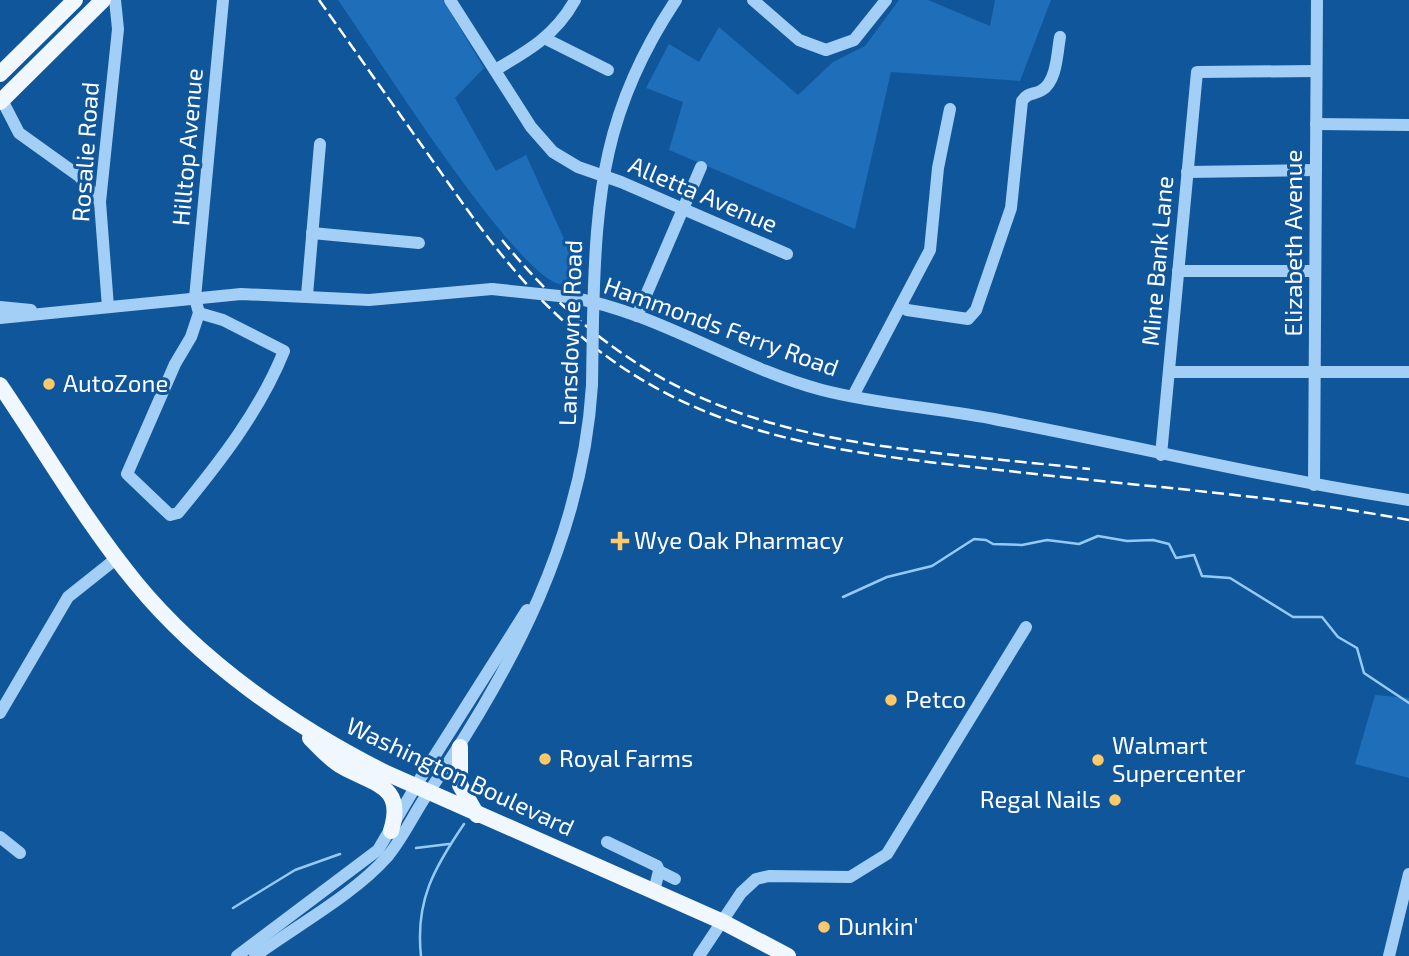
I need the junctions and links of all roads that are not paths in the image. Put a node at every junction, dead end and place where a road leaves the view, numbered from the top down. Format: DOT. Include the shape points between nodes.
graph roads {
  1 [pos="75,0"];
  2 [pos="103,0"];
  3 [pos="115,0"];
  4 [pos="223,0"];
  5 [pos="450,0"];
  6 [pos="575,0"];
  7 [pos="676,0"];
  8 [pos="886,0"];
  9 [pos="1317,0"];
  10 [pos="756,1"];
  11 [pos="1060,37"];
  12 [pos="546,39"];
  13 [pos="495,70"];
  14 [pos="608,70"];
  15 [pos="1316,71"];
  16 [pos="0,74"];
  17 [pos="1,101"];
  18 [pos="950,109"];
  19 [pos="1316,124"];
  20 [pos="1409,125"];
  21 [pos="320,144"];
  22 [pos="701,167"];
  23 [pos="1316,170"];
  24 [pos="1187,172"];
  25 [pos="602,176"];
  26 [pos="100,202"];
  27 [pos="683,209"];
  28 [pos="312,233"];
  29 [pos="419,243"];
  30 [pos="787,254"];
  31 [pos="1178,271"];
  32 [pos="1315,271"];
  33 [pos="307,295"];
  34 [pos="195,298"];
  35 [pos="593,301"];
  36 [pos="902,306"];
  37 [pos="0,307"];
  38 [pos="108,307"];
  39 [pos="52,312"];
  40 [pos="199,313"];
  41 [pos="637,316"];
  42 [pos="0,318"];
  43 [pos="1169,372"];
  44 [pos="1314,372"];
  45 [pos="1409,372"];
  46 [pos="0,385"];
  47 [pos="853,396"];
  48 [pos="1161,455"];
  49 [pos="1314,485"];
  50 [pos="1409,500"];
  51 [pos="117,558"];
  52 [pos="540,593"];
  53 [pos="1027,627"];
  54 [pos="0,713"];
  55 [pos="286,714"];
  56 [pos="460,747"];
  57 [pos="422,789"];
  58 [pos="477,815"];
  59 [pos="391,831"];
  60 [pos="0,837"];
  61 [pos="607,842"];
  62 [pos="20,853"];
  63 [pos="659,872"];
  64 [pos="1409,874"];
  65 [pos="675,879"];
  66 [pos="654,891"];
  67 [pos="723,922"];
  68 [pos="237,956"];
  69 [pos="255,956"];
  70 [pos="699,956"];
  71 [pos="788,956"];
  72 [pos="1389,956"];
  1 -- 16 [label="main road"];
  2 -- 17 [label="main road"];
  3 -- 26 [label="street, Rosalie Road" via="118,29"];
  4 -- 34 [label="street, Hilltop Avenue"];
  5 -- 13 [label="street, Alletta Avenue"];
  6 -- 12 [label="street"];
  7 -- 25 [label="street, Lansdowne Road" via="630,82"];
  8 -- 10 [label="street" via="855,40 826,50 799,40"];
  9 -- 15 [label="street, Elizabeth Avenue"];
  11 -- 36 [label="street" via="1052,79 1023,101 1011,208 976,310 968,318 956,319"];
  12 -- 13 [label="street"];
  12 -- 14 [label="street"];
  13 -- 25 [label="street, Alletta Avenue" via="542,142 565,161"];
  15 -- 19 [label="street, Elizabeth Avenue"];
  15 -- 24 [label="street, Mine Bank Lane" via="1197,72"];
  17 -- 26 [label="street" via="19,133 79,177"];
  18 -- 36 [label="street" via="930,250"];
  19 -- 20 [label="street"];
  19 -- 23 [label="street, Elizabeth Avenue"];
  21 -- 28 [label="street"];
  22 -- 27 [label="street"];
  23 -- 24 [label="street"];
  23 -- 32 [label="street, Elizabeth Avenue"];
  24 -- 31 [label="street, Mine Bank Lane"];
  25 -- 27 [label="street, Alletta Avenue"];
  25 -- 35 [label="street, Lansdowne Road"];
  26 -- 38 [label="street, Rosalie Road"];
  27 -- 30 [label="street, Alletta Avenue"];
  27 -- 41 [label="street"];
  28 -- 29 [label="street"];
  28 -- 33 [label="street"];
  31 -- 32 [label="street"];
  31 -- 43 [label="street, Mine Bank Lane"];
  32 -- 44 [label="street, Elizabeth Avenue"];
  33 -- 34 [label="street, Hammonds Ferry Road"];
  33 -- 35 [label="street, Hammonds Ferry Road, bridge" via="369,300 492,289"];
  34 -- 38 [label="street, Hammonds Ferry Road"];
  34 -- 40 [label="street"];
  35 -- 41 [label="street, Hammonds Ferry Road"];
  35 -- 52 [label="street, Lansdowne Road, bridge" via="592,385 577,494"];
  36 -- 47 [label="street"];
  37 -- 39 [label="street, Hammonds Ferry Road"];
  38 -- 39 [label="street, Hammonds Ferry Road"];
  39 -- 42 [label="street, Hammonds Ferry Road"];
  40 -- 40 [label="street" via="127,474 170,515 178,513 217,466 273,378 284,351"];
  41 -- 47 [label="street, Hammonds Ferry Road" via="766,372"];
  43 -- 44 [label="street"];
  43 -- 48 [label="street, Mine Bank Lane"];
  44 -- 45 [label="street"];
  44 -- 49 [label="street, Elizabeth Avenue"];
  46 -- 51 [label="main road, Washington Boulevard"];
  47 -- 48 [label="street, Hammonds Ferry Road" via="997,419"];
  48 -- 49 [label="street, Hammonds Ferry Road"];
  49 -- 50 [label="street, Hammonds Ferry Road"];
  51 -- 54 [label="street" via="68,597"];
  51 -- 55 [label="main road, Washington Boulevard" via="180,629"];
  52 -- 56 [label="street, Lansdowne Road" via="520,641"];
  52 -- 57 [label="street, Lansdowne Road" via="512,632"];
  53 -- 67 [label="street" via="887,854 850,877 756,879"];
  55 -- 57 [label="main road, Washington Boulevard" via="348,754"];
  55 -- 59 [label="main road" via="332,760 388,791 396,805"];
  56 -- 57 [label="street, Lansdowne Road"];
  56 -- 58 [label="main road" via="460,785"];
  57 -- 58 [label="main road, Washington Boulevard"];
  57 -- 59 [label="street"];
  57 -- 69 [label="street" via="388,855 376,867"];
  58 -- 66 [label="main road, Washington Boulevard"];
  59 -- 68 [label="street" via="379,850 362,864"];
  60 -- 62 [label="street"];
  61 -- 63 [label="street" via="652,862"];
  63 -- 65 [label="street"];
  63 -- 66 [label="street"];
  64 -- 72 [label="street"];
  66 -- 67 [label="main road, Washington Boulevard"];
  67 -- 70 [label="street"];
  67 -- 71 [label="main road, Washington Boulevard"];
}
